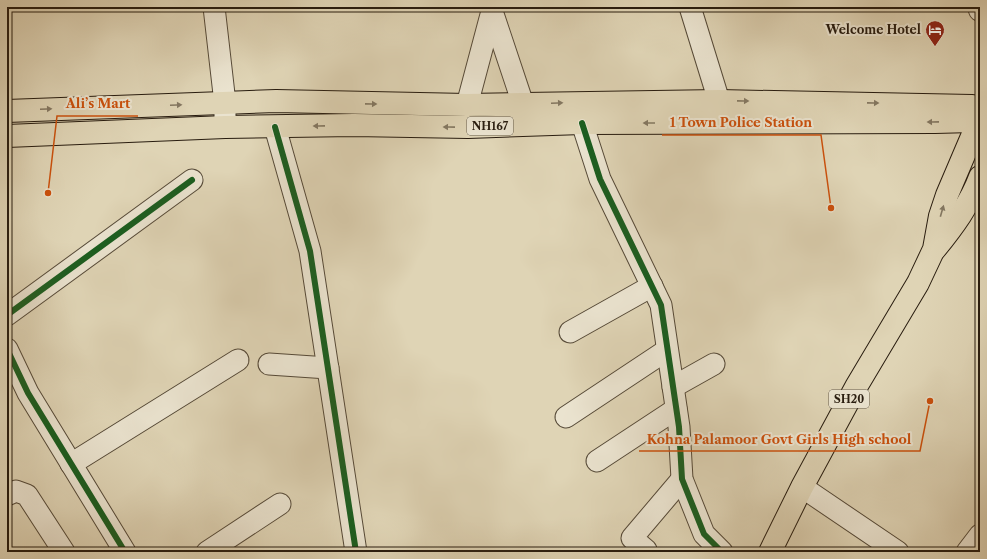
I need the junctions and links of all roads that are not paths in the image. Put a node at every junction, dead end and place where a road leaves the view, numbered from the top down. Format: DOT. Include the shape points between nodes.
graph roads {
  1 [pos="214,7"];
  2 [pos="690,7"];
  3 [pos="491,9"];
  4 [pos="719,101"];
  5 [pos="225,103"];
  6 [pos="523,104"];
  7 [pos="468,105"];
  8 [pos="7,111"];
  9 [pos="976,116"];
  10 [pos="582,123"];
  11 [pos="225,127"];
  12 [pos="275,127"];
  13 [pos="7,136"];
  14 [pos="980,177"];
  15 [pos="192,180"];
  16 [pos="934,250"];
  17 [pos="652,286"];
  18 [pos="7,315"];
  19 [pos="570,332"];
  20 [pos="7,349"];
  21 [pos="667,350"];
  22 [pos="238,360"];
  23 [pos="269,364"];
  24 [pos="714,364"];
  25 [pos="328,368"];
  26 [pos="673,387"];
  27 [pos="676,409"];
  28 [pos="566,417"];
  29 [pos="597,461"];
  30 [pos="71,464"];
  31 [pos="682,479"];
  32 [pos="802,487"];
  33 [pos="7,495"];
  34 [pos="280,504"];
  35 [pos="980,534"];
  36 [pos="64,552"];
  37 [pos="125,552"];
  38 [pos="207,552"];
  39 [pos="356,552"];
  40 [pos="644,552"];
  41 [pos="722,552"];
  42 [pos="770,552"];
  43 [pos="898,552"];
  44 [pos="967,552"];
  1 -- 5 [label="street"];
  2 -- 4 [label="street"];
  3 -- 6 [label="street"];
  3 -- 7 [label="street"];
  6 -- 4 [label="main road, NH167, one-way"];
  4 -- 9 [label="main road, NH167, one-way"];
  5 -- 7 [label="main road, NH167, one-way" via="276,101"];
  8 -- 5 [label="main road, NH167, one-way"];
  5 -- 11 [label="street"];
  6 -- 7 [label="main road, NH167"];
  9 -- 10 [label="main road, NH167, one-way" via="935,122"];
  16 -- 9 [label="main road, SH20, one-way" via="946,195"];
  10 -- 12 [label="main road, NH167, one-way" via="468,127"];
  10 -- 17 [label="street" via="600,178"];
  11 -- 12 [label="main road, NH167"];
  11 -- 13 [label="main road, NH167"];
  12 -- 25 [label="street" via="310,251"];
  14 -- 16 [label="main road, SH20" via="964,210"];
  15 -- 18 [label="street"];
  16 -- 32 [label="main road, SH20" via="918,283 856,387"];
  17 -- 19 [label="street"];
  17 -- 21 [label="street" via="661,305"];
  20 -- 30 [label="street" via="28,393"];
  21 -- 26 [label="street"];
  21 -- 28 [label="street"];
  22 -- 30 [label="street"];
  23 -- 25 [label="street"];
  24 -- 26 [label="street"];
  25 -- 39 [label="street"];
  26 -- 27 [label="street"];
  27 -- 29 [label="street"];
  27 -- 31 [label="street"];
  30 -- 37 [label="street"];
  31 -- 40 [label="street" via="632,538 646,550"];
  31 -- 41 [label="street" via="704,534"];
  32 -- 42 [label="main road, SH20"];
  32 -- 43 [label="street"];
  33 -- 36 [label="street" via="16,491 27,495"];
  34 -- 38 [label="street"];
  35 -- 44 [label="street"];
}
